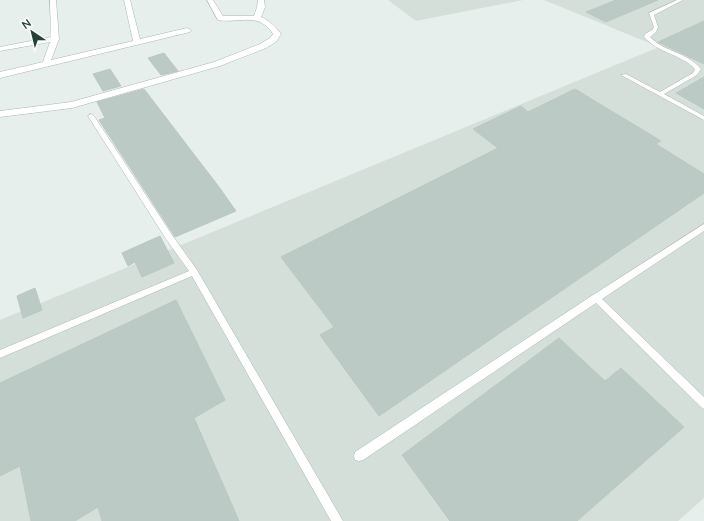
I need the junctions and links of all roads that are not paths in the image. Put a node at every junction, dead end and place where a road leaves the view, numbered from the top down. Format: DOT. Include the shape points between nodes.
graph roads {
  1 [pos="53,0"];
  2 [pos="127,0"];
  3 [pos="210,0"];
  4 [pos="260,0"];
  5 [pos="681,0"];
  6 [pos="256,18"];
  7 [pos="187,30"];
  8 [pos="55,39"];
  9 [pos="136,42"];
  10 [pos="0,49"];
  11 [pos="46,64"];
  12 [pos="0,75"];
  13 [pos="624,75"];
  14 [pos="660,94"];
  15 [pos="0,114"];
  16 [pos="91,116"];
  17 [pos="704,118"];
  18 [pos="704,227"];
  19 [pos="194,272"];
  20 [pos="596,298"];
  21 [pos="0,354"];
  22 [pos="704,404"];
  23 [pos="359,456"];
  24 [pos="337,521"];
  1 -- 8 [label="street"];
  2 -- 9 [label="street"];
  3 -- 6 [label="street" via="221,18"];
  4 -- 6 [label="street" via="261,7"];
  5 -- 14 [label="lane" via="651,14 656,27 647,37 689,60 698,69 695,74"];
  6 -- 15 [label="street" via="273,26 277,34 273,40 217,64 72,105"];
  7 -- 9 [label="street"];
  8 -- 10 [label="street"];
  8 -- 11 [label="street"];
  9 -- 11 [label="street"];
  11 -- 12 [label="street"];
  13 -- 14 [label="lane"];
  14 -- 17 [label="lane"];
  16 -- 19 [label="lane"];
  18 -- 20 [label="lane"];
  19 -- 21 [label="lane"];
  19 -- 24 [label="lane"];
  20 -- 22 [label="lane"];
  20 -- 23 [label="lane"];
}
